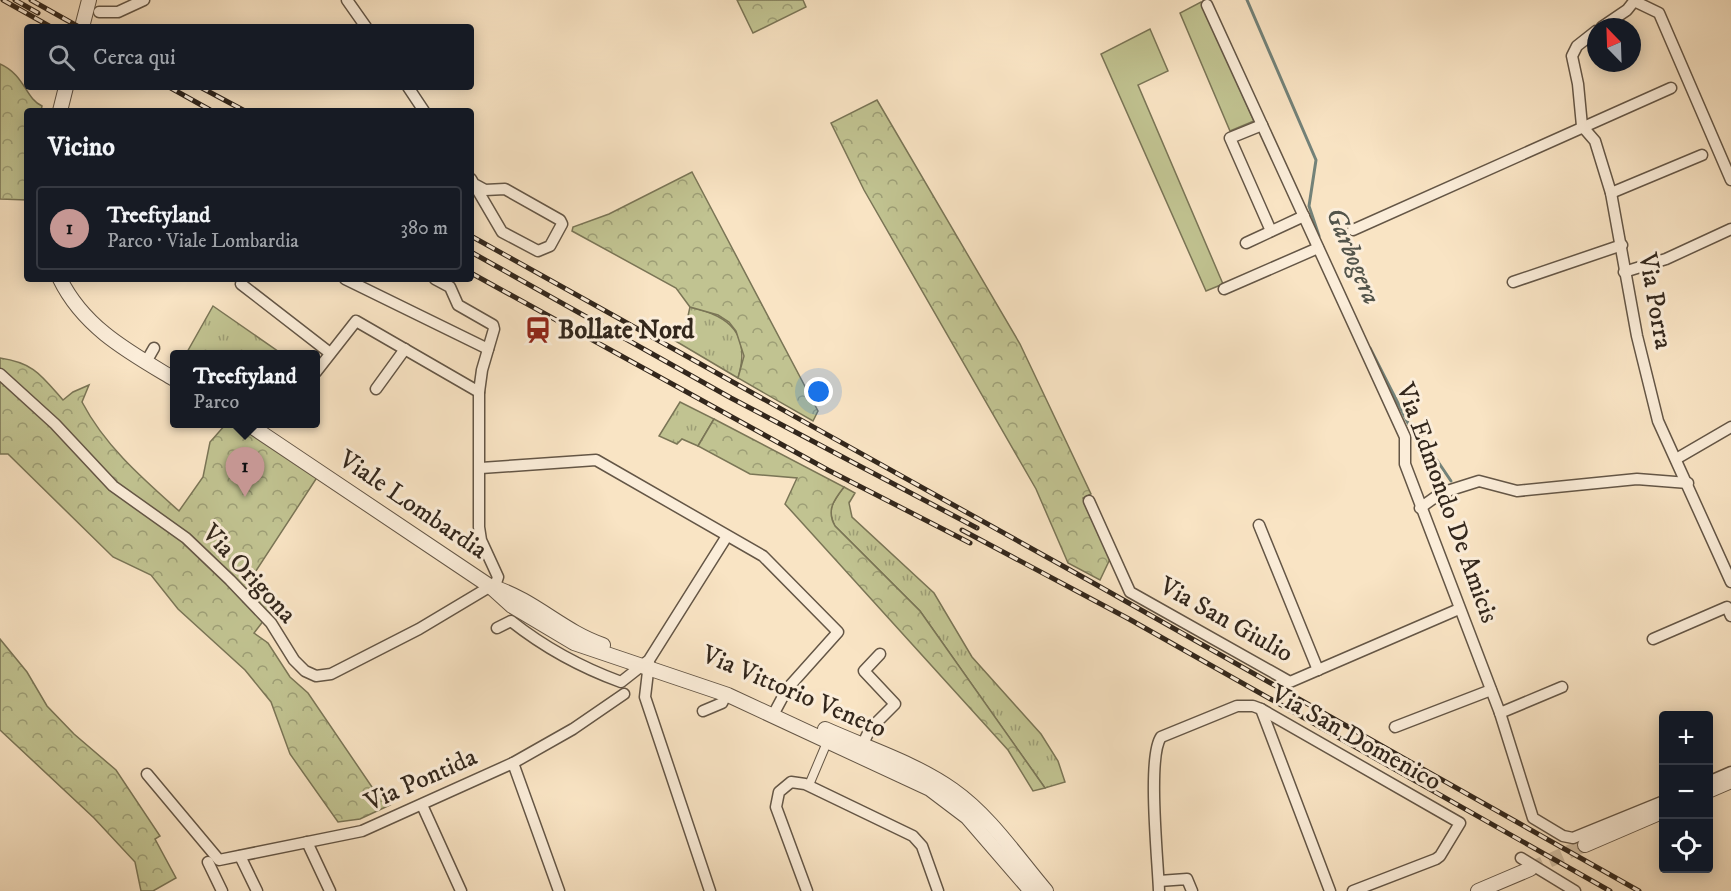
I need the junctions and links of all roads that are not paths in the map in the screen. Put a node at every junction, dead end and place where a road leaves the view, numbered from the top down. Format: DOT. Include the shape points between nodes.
graph roads {
  1 [pos="89,0"];
  2 [pos="144,0"];
  3 [pos="348,0"];
  4 [pos="1635,1"];
  5 [pos="1207,5"];
  6 [pos="99,12"];
  7 [pos="1613,18"];
  8 [pos="82,24"];
  9 [pos="364,24"];
  10 [pos="1587,38"];
  11 [pos="1671,88"];
  12 [pos="65,90"];
  13 [pos="410,90"];
  14 [pos="61,108"];
  15 [pos="422,108"];
  16 [pos="1262,124"];
  17 [pos="1582,126"];
  18 [pos="1702,155"];
  19 [pos="1731,180"];
  20 [pos="474,183"];
  21 [pos="474,185"];
  22 [pos="1611,193"];
  23 [pos="1304,216"];
  24 [pos="1731,229"];
  25 [pos="1353,230"];
  26 [pos="1271,231"];
  27 [pos="1246,243"];
  28 [pos="1622,245"];
  29 [pos="1318,248"];
  30 [pos="1624,272"];
  31 [pos="62,282"];
  32 [pos="352,282"];
  33 [pos="441,282"];
  34 [pos="1514,282"];
  35 [pos="241,284"];
  36 [pos="1224,289"];
  37 [pos="154,348"];
  38 [pos="405,349"];
  39 [pos="488,349"];
  40 [pos="330,352"];
  41 [pos="146,362"];
  42 [pos="320,365"];
  43 [pos="0,374"];
  44 [pos="170,377"];
  45 [pos="376,389"];
  46 [pos="479,392"];
  47 [pos="255,428"];
  48 [pos="1731,428"];
  49 [pos="1676,459"];
  50 [pos="481,468"];
  51 [pos="1688,483"];
  52 [pos="1089,501"];
  53 [pos="1420,508"];
  54 [pos="1259,525"];
  55 [pos="727,536"];
  56 [pos="1727,563"];
  57 [pos="1731,582"];
  58 [pos="491,586"];
  59 [pos="1459,609"];
  60 [pos="1731,616"];
  61 [pos="497,628"];
  62 [pos="1653,639"];
  63 [pos="880,654"];
  64 [pos="646,666"];
  65 [pos="1318,670"];
  66 [pos="1562,687"];
  67 [pos="1491,690"];
  68 [pos="624,694"];
  69 [pos="726,695"];
  70 [pos="1261,709"];
  71 [pos="703,711"];
  72 [pos="775,711"];
  73 [pos="1500,713"];
  74 [pos="1395,727"];
  75 [pos="828,741"];
  76 [pos="859,750"];
  77 [pos="513,763"];
  78 [pos="1731,772"];
  79 [pos="147,774"];
  80 [pos="1713,780"];
  81 [pos="1731,781"];
  82 [pos="809,785"];
  83 [pos="1713,789"];
  84 [pos="1659,803"];
  85 [pos="422,805"];
  86 [pos="1659,812"];
  87 [pos="1579,841"];
  88 [pos="307,842"];
  89 [pos="240,856"];
  90 [pos="214,861"];
  91 [pos="1525,863"];
  92 [pos="1159,886"];
  93 [pos="222,891"];
  94 [pos="257,891"];
  95 [pos="330,891"];
  96 [pos="461,891"];
  97 [pos="559,891"];
  98 [pos="710,891"];
  99 [pos="807,891"];
  100 [pos="938,891"];
  101 [pos="1031,891"];
  102 [pos="1046,891"];
  103 [pos="1192,891"];
  104 [pos="1330,891"];
  105 [pos="1353,891"];
  106 [pos="1478,891"];
  107 [pos="1575,891"];
  1 -- 8 [label="street"];
  2 -- 6 [label="street" via="118,12"];
  3 -- 9 [label="street"];
  4 -- 7 [label="street"];
  4 -- 19 [label="street" via="1659,13"];
  5 -- 16 [label="street, Via Edmondo De Amicis"];
  10 -- 17 [label="street, Via Porra" via="1572,56"];
  11 -- 17 [label="street"];
  12 -- 14 [label="street"];
  13 -- 15 [label="street"];
  16 -- 23 [label="street, Via Edmondo De Amicis"];
  16 -- 26 [label="street" via="1230,138"];
  17 -- 22 [label="street, Via Porra" via="1595,141"];
  17 -- 25 [label="street"];
  18 -- 22 [label="street"];
  20 -- 21 [label="street" via="485,190 505,189 560,220 562,224 550,246 538,251 502,232"];
  22 -- 28 [label="street, Via Porra"];
  23 -- 26 [label="street"];
  23 -- 29 [label="street, Via Edmondo De Amicis"];
  24 -- 30 [label="street" via="1666,259"];
  26 -- 27 [label="street"];
  28 -- 30 [label="street, Via Porra"];
  28 -- 34 [label="street"];
  29 -- 36 [label="street"];
  29 -- 53 [label="street, Via Edmondo De Amicis" via="1405,438 1405,464"];
  30 -- 49 [label="street, Via Porra" via="1649,390"];
  31 -- 41 [label="street" via="97,329"];
  32 -- 39 [label="street"];
  33 -- 39 [label="street" via="450,287 458,305 493,325"];
  35 -- 40 [label="street"];
  37 -- 41 [label="street"];
  38 -- 40 [label="street" via="356,321"];
  38 -- 45 [label="street"];
  38 -- 46 [label="street"];
  39 -- 46 [label="street"];
  40 -- 42 [label="street"];
  41 -- 44 [label="street"];
  43 -- 58 [label="street, Via Origona" via="56,424 112,486 186,538 271,623 294,660 316,676 349,666"];
  46 -- 50 [label="street"];
  47 -- 58 [label="street, Viale Lombardia"];
  48 -- 49 [label="street"];
  49 -- 51 [label="street, Via Porra"];
  50 -- 55 [label="street" via="596,460"];
  50 -- 58 [label="street" via="479,534 498,578"];
  51 -- 53 [label="street" via="1623,479 1517,491 1479,482 1441,494"];
  51 -- 56 [label="street, Via Porra"];
  52 -- 65 [label="street, Via San Giulio" via="1130,592 1290,682"];
  53 -- 59 [label="street, Via Edmondo De Amicis"];
  54 -- 65 [label="street"];
  55 -- 64 [label="street"];
  55 -- 72 [label="street" via="763,556 838,632 799,674"];
  56 -- 57 [label="street, Via Porra"];
  58 -- 64 [label="street, Via Vittorio Veneto" via="512,606 560,636"];
  59 -- 65 [label="street, Via San Giulio"];
  59 -- 67 [label="street, Via Edmondo De Amicis"];
  60 -- 62 [label="street" via="1727,607"];
  61 -- 64 [label="street" via="511,621 569,660 621,682"];
  63 -- 76 [label="street" via="864,671 895,704 870,729"];
  64 -- 69 [label="street, Via Vittorio Veneto"];
  64 -- 72 [label="street, Via Vittorio Veneto"];
  64 -- 98 [label="street" via="645,697"];
  66 -- 73 [label="street"];
  67 -- 73 [label="street, Via Edmondo De Amicis"];
  67 -- 74 [label="street"];
  68 -- 77 [label="street, Via Pontida"];
  69 -- 71 [label="street" via="722,703"];
  69 -- 72 [label="street, Via Vittorio Veneto"];
  70 -- 92 [label="street, Via San Domenico" via="1237,706 1161,736 1155,752"];
  70 -- 104 [label="street"];
  70 -- 105 [label="street, Via San Domenico" via="1460,823 1436,859"];
  72 -- 75 [label="street, Via Vittorio Veneto"];
  72 -- 76 [label="street, Via Vittorio Veneto"];
  73 -- 87 [label="street, Via Edmondo De Amicis" via="1533,818"];
  75 -- 76 [label="street, Via Vittorio Veneto"];
  75 -- 82 [label="street"];
  76 -- 101 [label="street, Via Vittorio Veneto" via="930,789 955,808"];
  76 -- 102 [label="street, Via Vittorio Veneto" via="928,774 955,791"];
  77 -- 85 [label="street, Via Pontida"];
  77 -- 97 [label="street"];
  78 -- 80 [label="street"];
  79 -- 90 [label="street"];
  81 -- 83 [label="street"];
  82 -- 99 [label="street" via="791,782 783,786 776,800"];
  82 -- 100 [label="street" via="913,836 922,846"];
  84 -- 87 [label="street"];
  85 -- 88 [label="street, Via Pontida" via="362,831"];
  85 -- 96 [label="street"];
  86 -- 87 [label="street"];
  88 -- 89 [label="street, Via Pontida"];
  88 -- 95 [label="street"];
  89 -- 90 [label="street, Via Pontida"];
  89 -- 94 [label="street"];
  90 -- 93 [label="street"];
  91 -- 106 [label="street"];
  91 -- 107 [label="street"];
  92 -- 103 [label="street" via="1187,879"];
}
